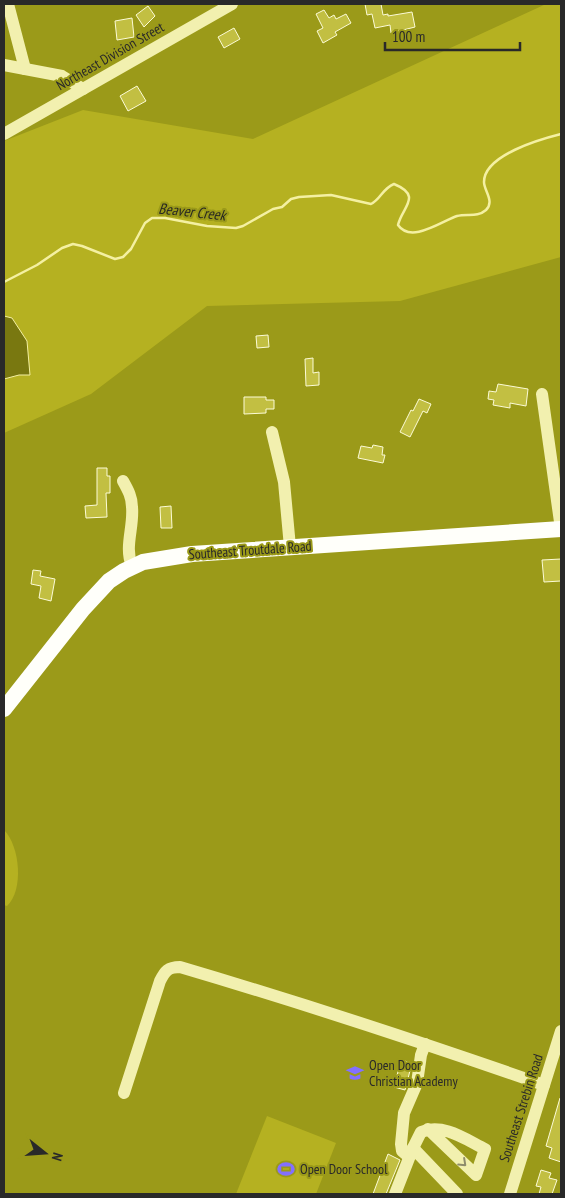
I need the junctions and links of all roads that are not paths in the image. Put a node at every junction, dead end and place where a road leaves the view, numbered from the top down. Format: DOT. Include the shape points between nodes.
graph roads {
  1 [pos="8,4"];
  2 [pos="232,4"];
  3 [pos="4,65"];
  4 [pos="25,69"];
  5 [pos="83,88"];
  6 [pos="4,134"];
  7 [pos="542,394"];
  8 [pos="272,432"];
  9 [pos="123,481"];
  10 [pos="561,528"];
  11 [pos="290,547"];
  12 [pos="132,566"];
  13 [pos="4,709"];
  14 [pos="561,1032"];
  15 [pos="425,1044"];
  16 [pos="544,1085"];
  17 [pos="124,1093"];
  18 [pos="428,1129"];
  19 [pos="411,1153"];
  20 [pos="395,1194"];
  21 [pos="457,1194"];
  22 [pos="510,1194"];
  1 -- 4 [label="street"];
  2 -- 5 [label="street, Northeast Division Street"];
  3 -- 4 [label="street"];
  4 -- 5 [label="street" via="62,76"];
  5 -- 6 [label="street, Northeast Division Street"];
  7 -- 10 [label="street"];
  8 -- 11 [label="street" via="284,482"];
  9 -- 12 [label="street" via="130,494 132,508 128,552"];
  10 -- 11 [label="main road, Southeast Troutdale Road"];
  11 -- 12 [label="main road, Southeast Troutdale Road" via="158,558"];
  12 -- 13 [label="main road, Southeast Troutdale Road" via="95,595"];
  14 -- 16 [label="street, Southeast Strebin Road"];
  15 -- 16 [label="street"];
  15 -- 17 [label="street" via="246,987 171,967 160,981"];
  15 -- 19 [label="street" via="417,1083 404,1113 402,1151"];
  16 -- 22 [label="street, Southeast Strebin Road"];
  18 -- 19 [label="street" via="420,1132"];
  19 -- 20 [label="street"];
  21 -- 19 [label="street, one-way"];
}
